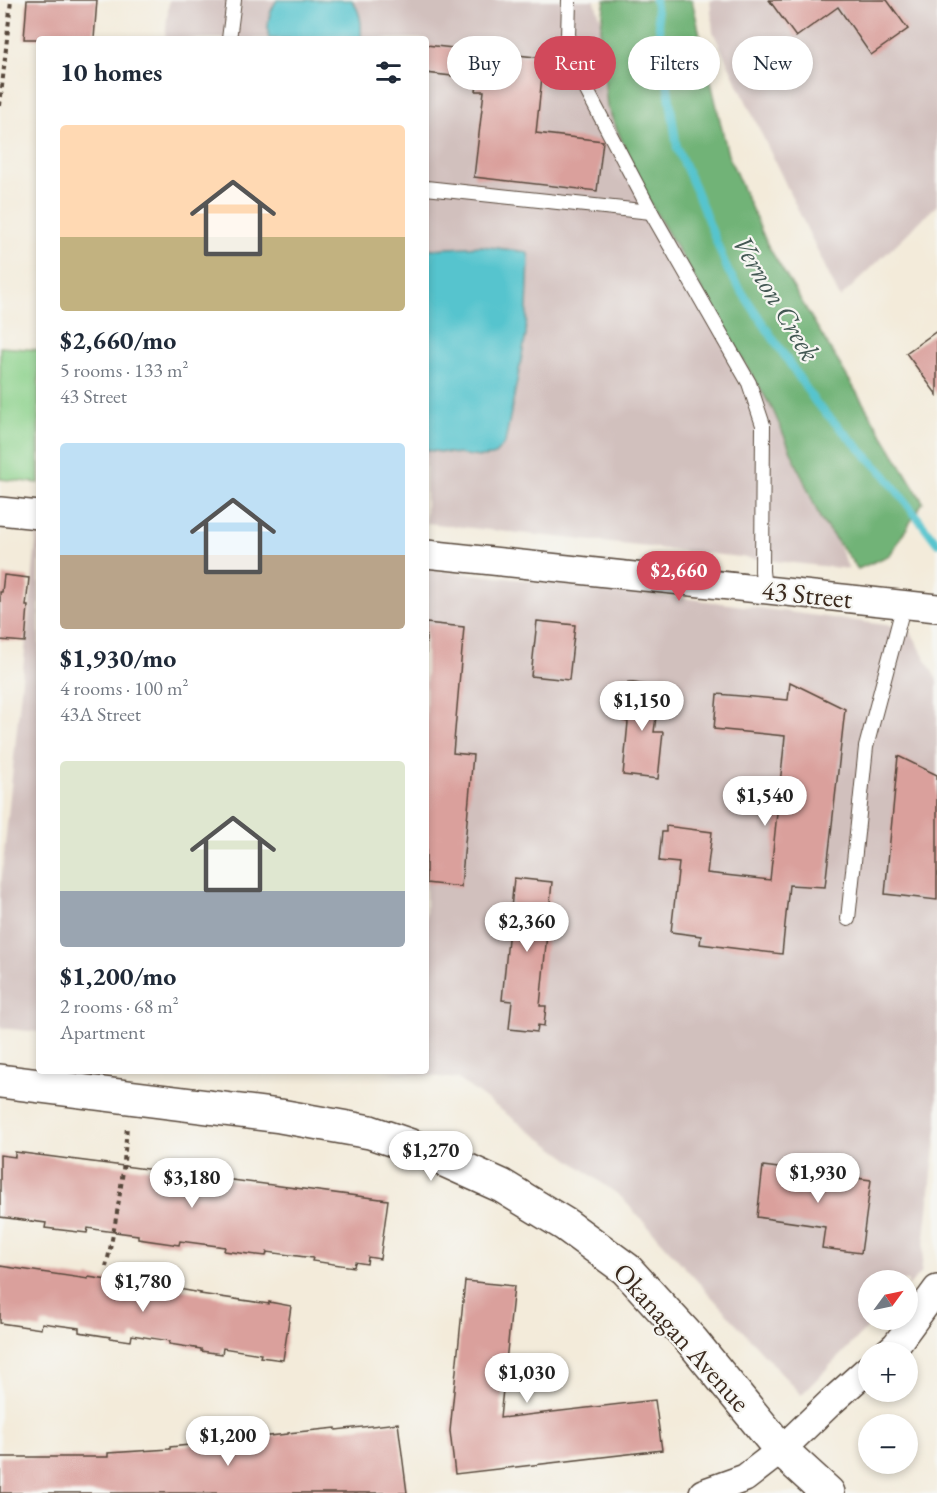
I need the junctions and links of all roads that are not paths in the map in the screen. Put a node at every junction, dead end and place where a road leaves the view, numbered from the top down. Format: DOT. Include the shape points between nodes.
graph roads {
  1 [pos="234,0"];
  2 [pos="569,0"];
  3 [pos="229,36"];
  4 [pos="429,188"];
  5 [pos="651,212"];
  6 [pos="0,511"];
  7 [pos="36,514"];
  8 [pos="429,554"];
  9 [pos="764,589"];
  10 [pos="904,604"];
  11 [pos="937,608"];
  12 [pos="848,919"];
  13 [pos="0,1081"];
  14 [pos="937,1289"];
  15 [pos="898,1342"];
  16 [pos="858,1378"];
  17 [pos="781,1450"];
  18 [pos="703,1493"];
  19 [pos="828,1493"];
  1 -- 3 [label="lane"];
  2 -- 5 [label="lane" via="568,38 584,85"];
  4 -- 5 [label="lane"];
  5 -- 9 [label="lane" via="749,383 763,425"];
  6 -- 7 [label="street"];
  8 -- 9 [label="street, 43 Street"];
  9 -- 10 [label="street, 43 Street"];
  10 -- 11 [label="street, 43 Street"];
  10 -- 12 [label="lane" via="866,747"];
  13 -- 17 [label="street, Okanagan Avenue" via="280,1116 370,1132 420,1149 502,1186 566,1225 626,1269 692,1341"];
  14 -- 15 [label="street"];
  16 -- 17 [label="street"];
  17 -- 18 [label="street" via="746,1478"];
  17 -- 19 [label="street, Okanagan Avenue"];
}
